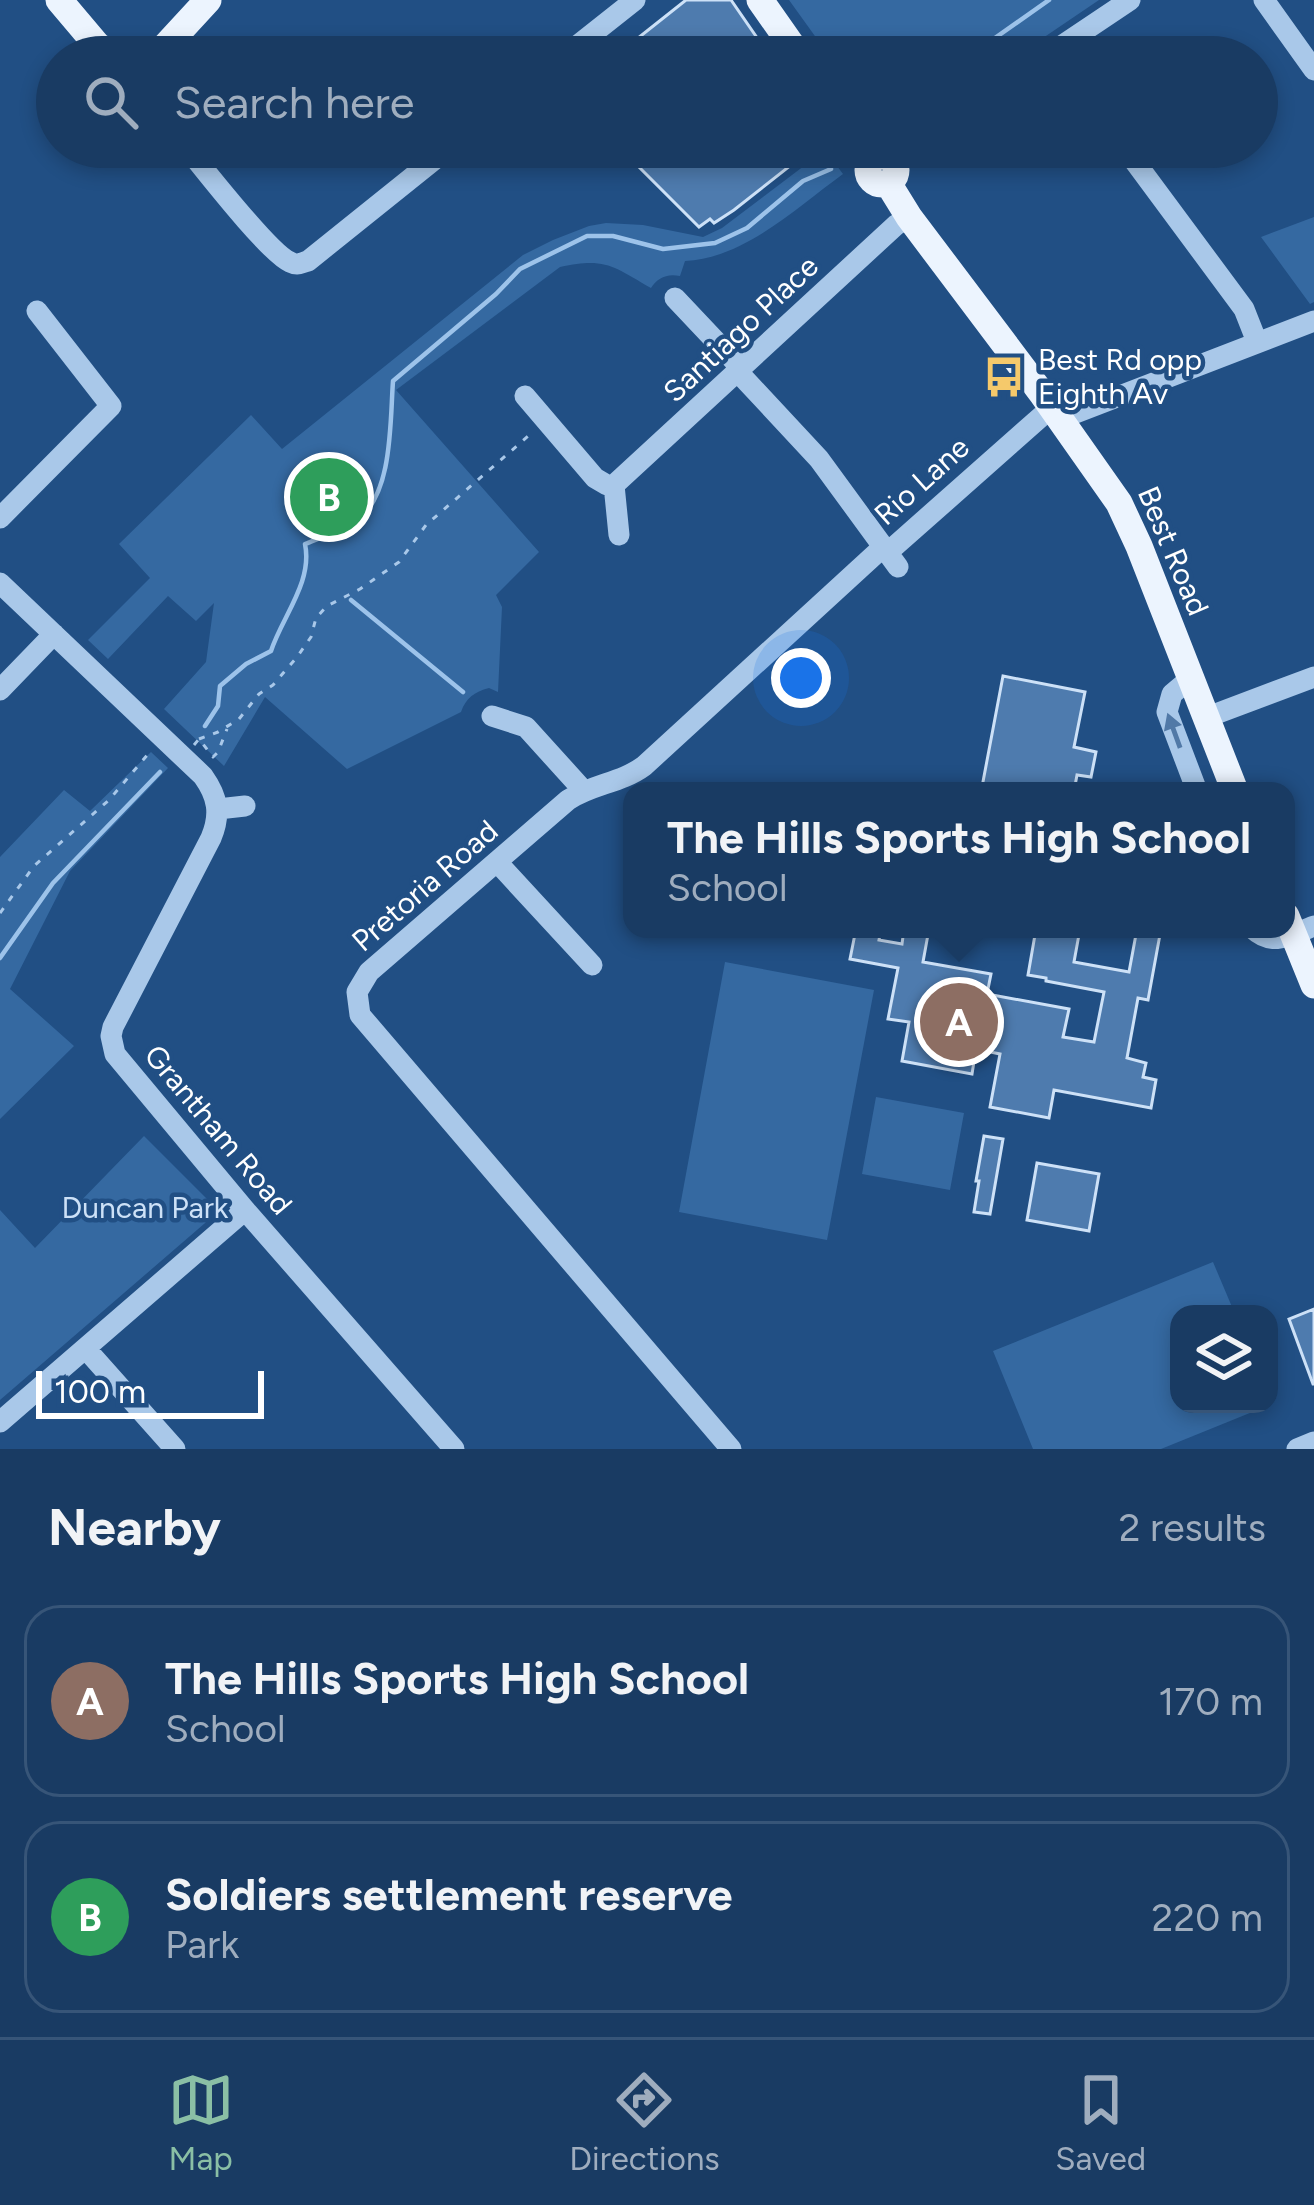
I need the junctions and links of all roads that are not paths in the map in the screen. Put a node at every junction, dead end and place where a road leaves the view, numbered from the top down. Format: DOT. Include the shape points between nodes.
graph roads {
  1 [pos="59,0"];
  2 [pos="208,0"];
  3 [pos="760,0"];
  4 [pos="1130,0"];
  5 [pos="1264,0"];
  6 [pos="622,4"];
  7 [pos="90,36"];
  8 [pos="175,36"];
  9 [pos="586,36"];
  10 [pos="785,36"];
  11 [pos="1079,36"];
  12 [pos="1314,70"];
  13 [pos="204,168"];
  14 [pos="424,168"];
  15 [pos="888,168"];
  16 [pos="1140,168"];
  17 [pos="909,218"];
  18 [pos="674,298"];
  19 [pos="37,311"];
  20 [pos="1314,321"];
  21 [pos="1258,342"];
  22 [pos="735,364"];
  23 [pos="525,396"];
  24 [pos="1056,413"];
  25 [pos="614,485"];
  26 [pos="0,518"];
  27 [pos="619,535"];
  28 [pos="889,556"];
  29 [pos="0,583"];
  30 [pos="54,634"];
  31 [pos="1314,677"];
  32 [pos="1191,678"];
  33 [pos="0,690"];
  34 [pos="492,716"];
  35 [pos="1205,718"];
  36 [pos="1194,782"];
  37 [pos="1231,782"];
  38 [pos="583,790"];
  39 [pos="245,806"];
  40 [pos="218,809"];
  41 [pos="497,862"];
  42 [pos="1298,925"];
  43 [pos="592,964"];
  44 [pos="1314,985"];
  45 [pos="245,1210"];
  46 [pos="86,1349"];
  47 [pos="0,1422"];
  48 [pos="1314,1442"];
  49 [pos="175,1449"];
  50 [pos="454,1449"];
  51 [pos="731,1449"];
  52 [pos="1297,1449"];
  1 -- 7 [label="main road"];
  2 -- 8 [label="main road"];
  3 -- 10 [label="main road"];
  4 -- 11 [label="street"];
  5 -- 12 [label="street"];
  6 -- 9 [label="street"];
  13 -- 14 [label="street" via="293,263 308,260"];
  15 -- 17 [label="main road, Best Road"];
  16 -- 21 [label="street" via="1244,309"];
  17 -- 22 [label="street, Santiago Place"];
  17 -- 24 [label="main road, Best Road"];
  18 -- 22 [label="street"];
  19 -- 26 [label="street" via="111,406"];
  20 -- 21 [label="street"];
  21 -- 24 [label="street"];
  22 -- 25 [label="street, Santiago Place"];
  22 -- 28 [label="street" via="819,459"];
  23 -- 25 [label="street" via="595,478"];
  24 -- 28 [label="street, Rio Lane"];
  24 -- 32 [label="main road, Best Road" via="1128,519"];
  25 -- 27 [label="street"];
  28 -- 38 [label="street, Pretoria Road" via="644,766"];
  29 -- 30 [label="street"];
  30 -- 33 [label="street"];
  30 -- 40 [label="street" via="183,757 213,790"];
  31 -- 35 [label="street"];
  32 -- 35 [label="main road, Best Road"];
  36 -- 32 [label="street, one-way" via="1167,712 1172,694"];
  34 -- 38 [label="street" via="526,727"];
  35 -- 37 [label="main road, Best Road"];
  38 -- 41 [label="street, Pretoria Road"];
  39 -- 40 [label="street"];
  40 -- 45 [label="street, Grantham Road" via="211,838 111,1036 122,1066"];
  41 -- 43 [label="street"];
  41 -- 51 [label="street, Pretoria Road" via="369,972 357,992 360,1015"];
  42 -- 44 [label="main road"];
  45 -- 46 [label="street"];
  45 -- 50 [label="street, Grantham Road"];
  46 -- 47 [label="street"];
  46 -- 49 [label="street"];
  48 -- 52 [label="street"];
}
